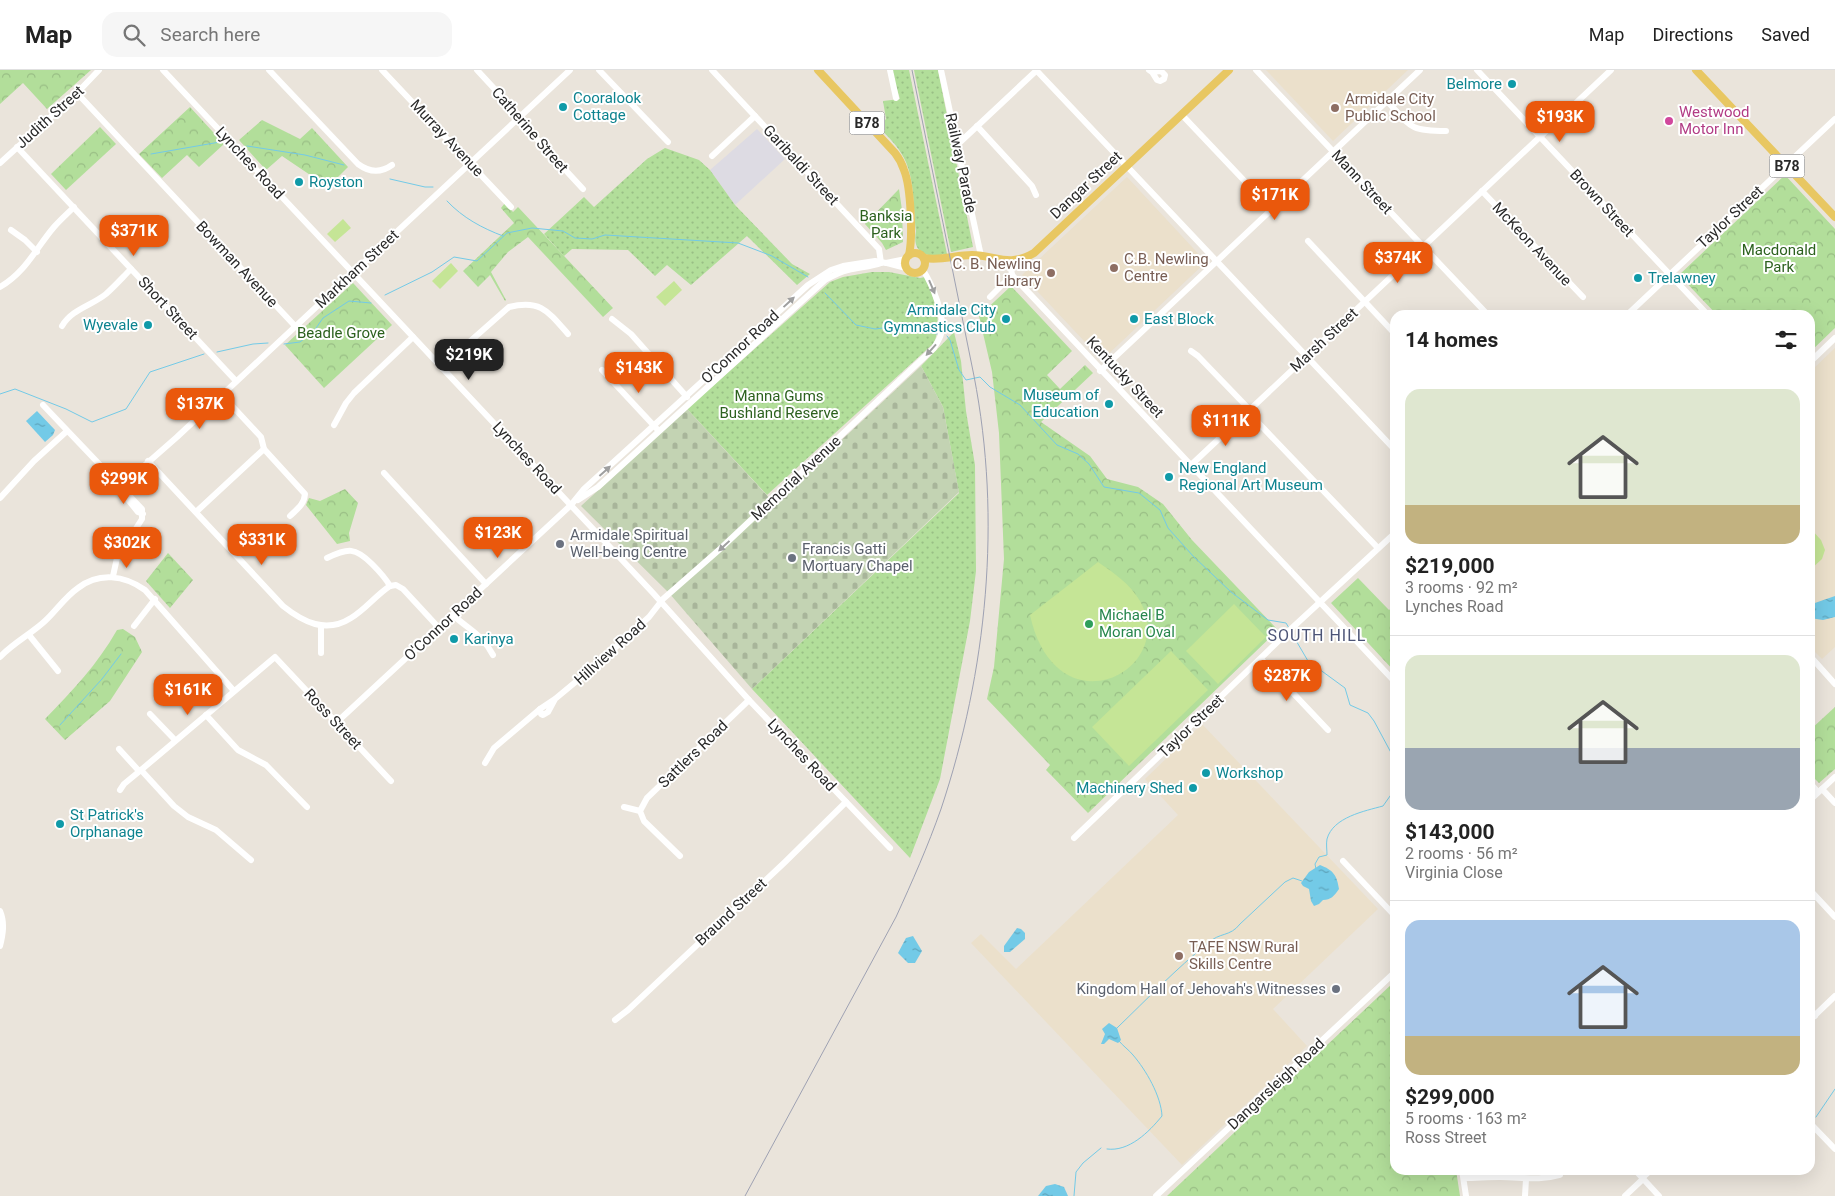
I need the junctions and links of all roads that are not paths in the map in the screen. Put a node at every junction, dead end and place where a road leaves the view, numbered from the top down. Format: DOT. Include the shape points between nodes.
graph roads {
  1 [pos="99,70"];
  2 [pos="163,70"];
  3 [pos="269,70"];
  4 [pos="382,70"];
  5 [pos="476,70"];
  6 [pos="570,70"];
  7 [pos="599,70"];
  8 [pos="712,70"];
  9 [pos="818,70"];
  10 [pos="890,70"];
  11 [pos="941,70"];
  12 [pos="1037,70"];
  13 [pos="1230,70"];
  14 [pos="1256,70"];
  15 [pos="1420,70"];
  16 [pos="1477,70"];
  17 [pos="1611,70"];
  18 [pos="1696,70"];
  19 [pos="77,93"];
  20 [pos="896,98"];
  21 [pos="1387,102"];
  22 [pos="1182,115"];
  23 [pos="756,116"];
  24 [pos="519,118"];
  25 [pos="1835,119"];
  26 [pos="977,126"];
  27 [pos="1446,131"];
  28 [pos="1540,137"];
  29 [pos="668,142"];
  30 [pos="956,146"];
  31 [pos="17,147"];
  32 [pos="1333,152"];
  33 [pos="712,156"];
  34 [pos="0,163"];
  35 [pos="470,163"];
  36 [pos="392,165"];
  37 [pos="1786,165"];
  38 [pos="1127,166"];
  39 [pos="583,189"];
  40 [pos="1482,191"];
  41 [pos="1036,195"];
  42 [pos="511,207"];
  43 [pos="74,208"];
  44 [pos="1272,210"];
  45 [pos="1835,217"];
  46 [pos="11,230"];
  47 [pos="1308,241"];
  48 [pos="912,242"];
  49 [pos="1423,246"];
  50 [pos="37,252"];
  51 [pos="921,255"];
  52 [pos="981,256"];
  53 [pos="907,257"];
  54 [pos="939,259"];
  55 [pos="1010,261"];
  56 [pos="1217,261"];
  57 [pos="884,263"];
  58 [pos="906,268"];
  59 [pos="132,269"];
  60 [pos="924,269"];
  61 [pos="353,272"];
  62 [pos="1669,274"];
  63 [pos="1012,275"];
  64 [pos="0,287"];
  65 [pos="990,297"];
  66 [pos="1582,297"];
  67 [pos="1365,302"];
  68 [pos="1483,310"];
  69 [pos="1631,310"];
  70 [pos="1703,310"];
  71 [pos="612,319"];
  72 [pos="62,326"];
  73 [pos="295,326"];
  74 [pos="1390,329"];
  75 [pos="568,334"];
  76 [pos="413,337"];
  77 [pos="1835,338"];
  78 [pos="1191,351"];
  79 [pos="1307,356"];
  80 [pos="1815,357"];
  81 [pos="442,367"];
  82 [pos="602,370"];
  83 [pos="1100,371"];
  84 [pos="236,381"];
  85 [pos="222,395"];
  86 [pos="687,397"];
  87 [pos="44,405"];
  88 [pos="1249,411"];
  89 [pos="334,425"];
  90 [pos="654,426"];
  91 [pos="67,431"];
  92 [pos="660,432"];
  93 [pos="1390,445"];
  94 [pos="264,449"];
  95 [pos="148,462"];
  96 [pos="1190,466"];
  97 [pos="384,473"];
  98 [pos="120,487"];
  99 [pos="0,498"];
  100 [pos="570,505"];
  101 [pos="196,512"];
  102 [pos="290,516"];
  103 [pos="1390,537"];
  104 [pos="1378,548"];
  105 [pos="327,558"];
  106 [pos="113,576"];
  107 [pos="486,584"];
  108 [pos="390,586"];
  109 [pos="155,599"];
  110 [pos="662,601"];
  111 [pos="1320,604"];
  112 [pos="452,615"];
  113 [pos="134,626"];
  114 [pos="321,626"];
  115 [pos="439,628"];
  116 [pos="29,635"];
  117 [pos="321,653"];
  118 [pos="493,655"];
  119 [pos="0,657"];
  120 [pos="1261,659"];
  121 [pos="1815,662"];
  122 [pos="58,671"];
  123 [pos="1390,677"];
  124 [pos="1835,684"];
  125 [pos="234,691"];
  126 [pos="749,700"];
  127 [pos="150,714"];
  128 [pos="206,715"];
  129 [pos="337,722"];
  130 [pos="1328,730"];
  131 [pos="175,740"];
  132 [pos="119,749"];
  133 [pos="485,763"];
  134 [pos="140,771"];
  135 [pos="1835,776"];
  136 [pos="391,781"];
  137 [pos="1815,787"];
  138 [pos="120,790"];
  139 [pos="1820,791"];
  140 [pos="1815,796"];
  141 [pos="846,802"];
  142 [pos="1835,803"];
  143 [pos="307,807"];
  144 [pos="624,807"];
  145 [pos="640,811"];
  146 [pos="1074,838"];
  147 [pos="890,848"];
  148 [pos="680,856"];
  149 [pos="251,860"];
  150 [pos="1343,861"];
  151 [pos="1815,895"];
  152 [pos="0,911"];
  153 [pos="1390,911"];
  154 [pos="1835,916"];
  155 [pos="0,946"];
  156 [pos="1390,977"];
  157 [pos="1835,996"];
  158 [pos="1815,1016"];
  159 [pos="615,1020"];
  160 [pos="1815,1128"];
  161 [pos="1835,1150"];
  162 [pos="1463,1175"];
  163 [pos="1560,1175"];
  164 [pos="1639,1175"];
  165 [pos="1647,1175"];
  166 [pos="1464,1178"];
  167 [pos="1526,1179"];
  168 [pos="1643,1179"];
  169 [pos="1156,1196"];
  170 [pos="1466,1196"];
  171 [pos="1526,1196"];
  172 [pos="1626,1196"];
  173 [pos="1659,1196"];
  1 -- 19 [label="street, Judith Street"];
  2 -- 61 [label="street, Lynches Road"];
  3 -- 36 [label="street" via="358,164 366,170 377,171"];
  4 -- 35 [label="street, Murray Avenue"];
  5 -- 24 [label="street, Catherine Street"];
  6 -- 24 [label="street, Markham Street"];
  7 -- 29 [label="street"];
  8 -- 23 [label="street, Garibaldi Street"];
  9 -- 48 [label="main road, B78" via="901,162 907,181"];
  10 -- 20 [label="street"];
  11 -- 30 [label="street, Railway Parade"];
  12 -- 26 [label="street"];
  12 -- 38 [label="street"];
  13 -- 22 [label="main road, Dangar Street"];
  14 -- 32 [label="street, Mann Street"];
  15 -- 21 [label="street"];
  16 -- 28 [label="street, Brown Street"];
  17 -- 28 [label="street, Marsh Street"];
  18 -- 37 [label="main road, B78"];
  19 -- 31 [label="street, Judith Street"];
  19 -- 73 [label="street, Bowman Avenue"];
  21 -- 27 [label="street" via="1416,130"];
  21 -- 32 [label="street"];
  22 -- 38 [label="main road, Dangar Street"];
  22 -- 44 [label="street"];
  23 -- 33 [label="street"];
  23 -- 57 [label="street, Garibaldi Street" via="879,249"];
  24 -- 35 [label="street, Markham Street"];
  24 -- 39 [label="street, Catherine Street"];
  25 -- 37 [label="street, Taylor Street"];
  26 -- 30 [label="street"];
  26 -- 41 [label="street" via="1032,186"];
  28 -- 40 [label="street, Marsh Street"];
  28 -- 62 [label="street, Brown Street"];
  30 -- 52 [label="street, Railway Parade"];
  31 -- 34 [label="street, Judith Street"];
  31 -- 43 [label="street, Short Street"];
  32 -- 44 [label="street"];
  32 -- 49 [label="street, Mann Street"];
  35 -- 42 [label="street, Murray Avenue"];
  35 -- 61 [label="street, Markham Street"];
  37 -- 45 [label="main road, B78"];
  37 -- 62 [label="street, Taylor Street"];
  38 -- 55 [label="main road, Dangar Street" via="1034,253"];
  38 -- 56 [label="street"];
  40 -- 49 [label="street, Marsh Street"];
  40 -- 66 [label="street, McKeon Avenue"];
  43 -- 50 [label="street" via="54,227"];
  43 -- 59 [label="street, Short Street"];
  44 -- 56 [label="street"];
  46 -- 50 [label="street"];
  47 -- 67 [label="street"];
  48 -- 51 [label="main road, B78"];
  48 -- 53 [label="main road, B78"];
  49 -- 67 [label="street, Marsh Street"];
  49 -- 68 [label="street, Mann Street"];
  50 -- 64 [label="street" via="13,280"];
  51 -- 53 [label="main road"];
  51 -- 54 [label="main road, Dangar Street"];
  51 -- 60 [label="main road, B78"];
  52 -- 54 [label="main road, Dangar Street"];
  52 -- 55 [label="main road, Dangar Street"];
  53 -- 57 [label="street, O'Connor Road"];
  53 -- 58 [label="main road, B78"];
  54 -- 60 [label="main road, Dangar Street"];
  55 -- 63 [label="street"];
  56 -- 79 [label="street"];
  56 -- 83 [label="street"];
  57 -- 58 [label="street, O'Connor Road"];
  86 -- 57 [label="street, O'Connor Road, one-way" via="815,280 843,266 875,261"];
  57 -- 92 [label="street, O'Connor Road" via="836,274 825,280"];
  58 -- 60 [label="main road" via="914,274"];
  59 -- 72 [label="street" via="105,295 82,307"];
  59 -- 84 [label="street, Short Street"];
  60 -- 110 [label="street, Memorial Avenue, one-way" via="938,305 942,327 934,348"];
  61 -- 73 [label="street, Markham Street"];
  61 -- 76 [label="street, Lynches Road"];
  62 -- 69 [label="street, Taylor Street"];
  62 -- 70 [label="street, Brown Street"];
  63 -- 65 [label="street"];
  63 -- 83 [label="street, Kentucky Street"];
  67 -- 74 [label="street"];
  67 -- 79 [label="street, Marsh Street"];
  71 -- 86 [label="street" via="631,334"];
  73 -- 84 [label="street, Markham Street"];
  75 -- 81 [label="street" via="542,307 534,304 509,306"];
  76 -- 81 [label="street, Lynches Road"];
  76 -- 89 [label="street" via="354,393"];
  77 -- 80 [label="street"];
  78 -- 88 [label="street"];
  79 -- 88 [label="street, Marsh Street"];
  79 -- 93 [label="street"];
  81 -- 100 [label="street, Lynches Road"];
  82 -- 90 [label="street"];
  83 -- 96 [label="street, Kentucky Street"];
  84 -- 85 [label="street, Markham Street"];
  85 -- 94 [label="street" via="261,437"];
  85 -- 95 [label="street, Markham Street"];
  86 -- 90 [label="street, O'Connor Road"];
  87 -- 91 [label="street"];
  88 -- 96 [label="street, Marsh Street"];
  88 -- 104 [label="street"];
  90 -- 92 [label="street"];
  100 -- 90 [label="street, O'Connor Road, one-way"];
  91 -- 98 [label="street"];
  91 -- 99 [label="street"];
  92 -- 100 [label="street, O'Connor Road" via="598,487"];
  94 -- 101 [label="street"];
  94 -- 102 [label="street" via="305,494 301,506"];
  95 -- 98 [label="street, Markham Street"];
  95 -- 101 [label="street"];
  96 -- 111 [label="street, Kentucky Street"];
  97 -- 107 [label="street"];
  98 -- 106 [label="street" via="142,509 143,515 117,558"];
  100 -- 107 [label="street, O'Connor Road"];
  100 -- 110 [label="street, Lynches Road"];
  101 -- 114 [label="street" via="283,606 310,624"];
  103 -- 104 [label="street, Taylor Street"];
  104 -- 111 [label="street, Taylor Street"];
  105 -- 108 [label="street" via="355,550"];
  106 -- 109 [label="street" via="136,584"];
  106 -- 116 [label="street" via="77,589"];
  107 -- 112 [label="street, O'Connor Road"];
  108 -- 114 [label="street" via="351,618 337,625"];
  108 -- 115 [label="street" via="403,589"];
  109 -- 113 [label="street"];
  109 -- 125 [label="street"];
  110 -- 126 [label="street, Lynches Road"];
  110 -- 133 [label="street, Hillview Road" via="636,629 555,699 545,715 540,710 494,748"];
  111 -- 120 [label="street, Taylor Street"];
  111 -- 123 [label="street, Kentucky Street"];
  112 -- 115 [label="street, O'Connor Road"];
  112 -- 118 [label="street" via="483,638"];
  114 -- 117 [label="street"];
  115 -- 129 [label="street, O'Connor Road"];
  116 -- 119 [label="street"];
  116 -- 122 [label="street"];
  120 -- 130 [label="street"];
  120 -- 146 [label="street, Taylor Street"];
  121 -- 124 [label="street"];
  125 -- 128 [label="street"];
  125 -- 129 [label="street, Ross Street" via="274,656"];
  126 -- 141 [label="street, Lynches Road"];
  126 -- 145 [label="street, Sattlers Road" via="647,798"];
  127 -- 131 [label="street"];
  128 -- 131 [label="street"];
  128 -- 143 [label="street" via="238,750 266,765"];
  129 -- 136 [label="street, Ross Street"];
  131 -- 134 [label="street"];
  132 -- 134 [label="street"];
  134 -- 138 [label="street"];
  134 -- 149 [label="street" via="174,806 188,817 216,830"];
  135 -- 139 [label="street"];
  137 -- 139 [label="street"];
  139 -- 140 [label="street"];
  139 -- 142 [label="street"];
  141 -- 147 [label="street, Lynches Road"];
  141 -- 159 [label="street, Braund Street"];
  144 -- 145 [label="street"];
  145 -- 148 [label="street" via="644,822"];
  150 -- 153 [label="street"];
  151 -- 154 [label="street"];
  152 -- 155 [label="street" via="3,918"];
  156 -- 169 [label="street, Dangarsleigh Road"];
  157 -- 158 [label="street"];
  160 -- 161 [label="street"];
  162 -- 166 [label="street"];
  163 -- 167 [label="street"];
  164 -- 168 [label="street"];
  165 -- 168 [label="street"];
  166 -- 167 [label="street"];
  166 -- 170 [label="street"];
  167 -- 171 [label="street"];
  168 -- 172 [label="street"];
  168 -- 173 [label="street"];
}
